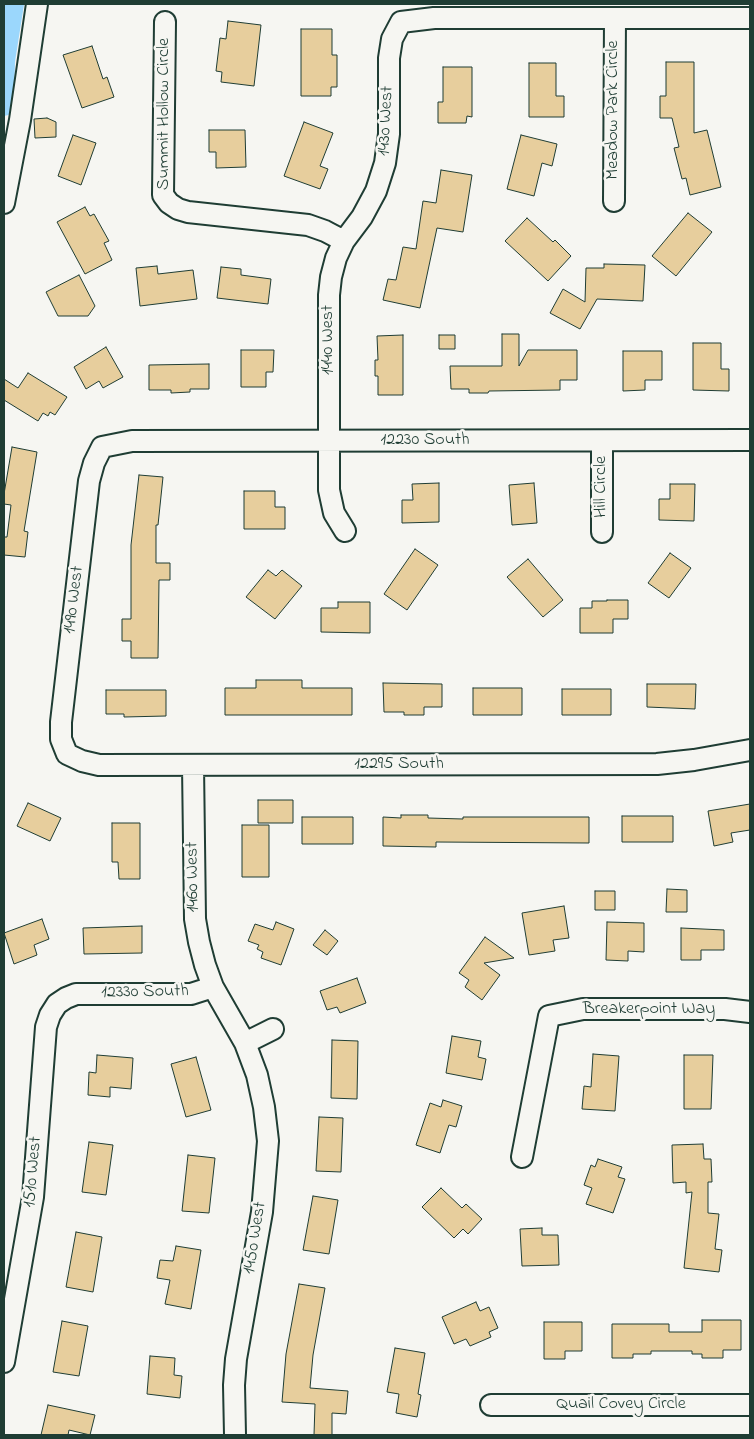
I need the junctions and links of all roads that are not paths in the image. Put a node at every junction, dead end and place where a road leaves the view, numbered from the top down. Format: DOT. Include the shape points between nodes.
graph roads {
  1 [pos="37,4"];
  2 [pos="615,18"];
  3 [pos="750,18"];
  4 [pos="165,22"];
  5 [pos="614,201"];
  6 [pos="4,203"];
  7 [pos="344,241"];
  8 [pos="750,440"];
  9 [pos="329,441"];
  10 [pos="602,441"];
  11 [pos="102,447"];
  12 [pos="345,531"];
  13 [pos="602,532"];
  14 [pos="741,752"];
  15 [pos="67,754"];
  16 [pos="193,765"];
  17 [pos="213,987"];
  18 [pos="76,994"];
  19 [pos="750,1012"];
  20 [pos="273,1029"];
  21 [pos="245,1043"];
  22 [pos="522,1157"];
  23 [pos="4,1362"];
  24 [pos="750,1404"];
  25 [pos="491,1405"];
  26 [pos="234,1435"];
  1 -- 6 [label="street"];
  2 -- 3 [label="street"];
  2 -- 5 [label="street, Meadow Park Circle"];
  2 -- 7 [label="street, 1430 West" via="434,18 401,22 392,39 389,58 389,134 385,163 376,191"];
  4 -- 7 [label="street, Summit Hollow Circle" via="163,195 169,203 188,212 308,225"];
  7 -- 9 [label="street, 1440 West" via="336,258 329,295"];
  8 -- 10 [label="street, 12230 South"];
  9 -- 10 [label="street, 12230 South"];
  9 -- 11 [label="street, 12230 South" via="132,441"];
  9 -- 12 [label="street, 1440 West" via="334,513"];
  10 -- 13 [label="street, Hill Circle"];
  11 -- 15 [label="street, 1490 West" via="90,481 60,722 61,739"];
  14 -- 16 [label="street, 12295 South" via="657,764"];
  15 -- 16 [label="street, 12295 South" via="99,765"];
  16 -- 17 [label="street, 1460 West" via="195,920"];
  17 -- 18 [label="street, 12330 South" via="191,994"];
  17 -- 21 [label="street, 1450 West"];
  18 -- 23 [label="street, 1510 West" via="57,1004 46,1028 33,1197"];
  19 -- 22 [label="street, Breakerpoint Way" via="583,1010 549,1016"];
  20 -- 21 [label="street"];
  21 -- 26 [label="street, 1450 West" via="257,1074 268,1140 262,1212 236,1359"];
  24 -- 25 [label="street, Quail Covey Circle"];
}
